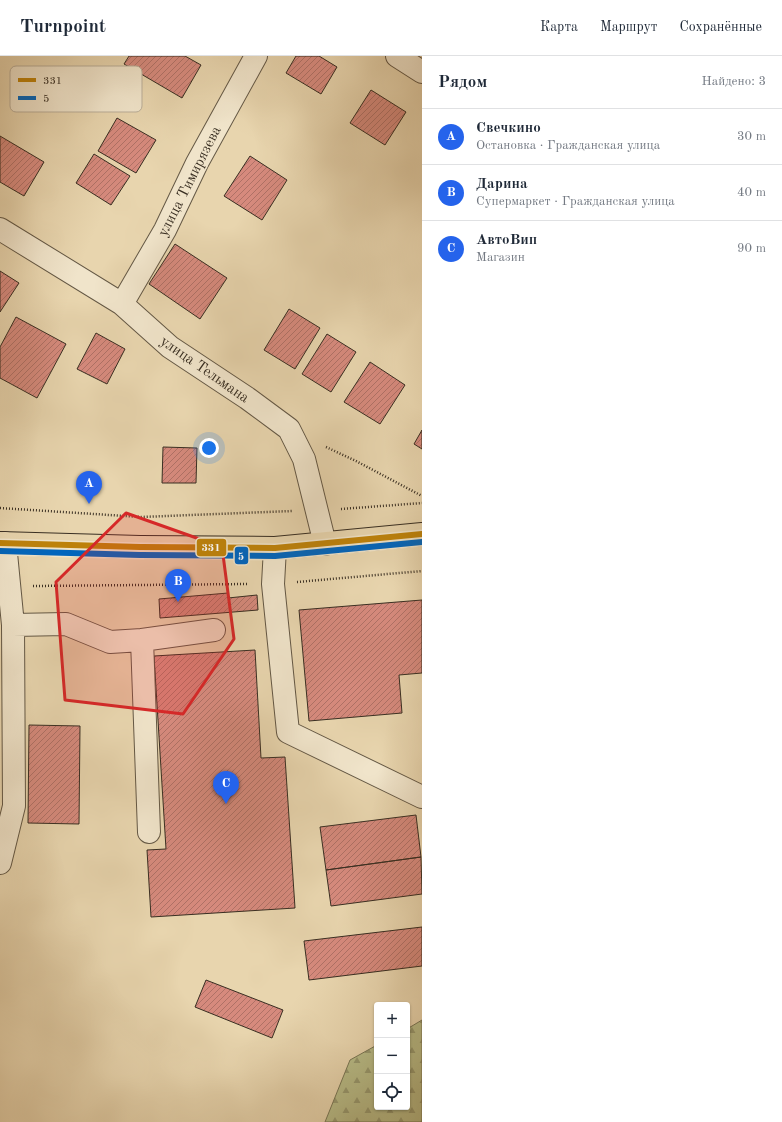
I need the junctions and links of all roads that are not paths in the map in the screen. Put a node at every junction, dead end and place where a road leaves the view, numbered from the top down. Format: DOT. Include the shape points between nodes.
graph roads {
  1 [pos="256,56"];
  2 [pos="397,56"];
  3 [pos="422,72"];
  4 [pos="0,229"];
  5 [pos="122,304"];
  6 [pos="422,534"];
  7 [pos="3,543"];
  8 [pos="325,544"];
  9 [pos="275,548"];
  10 [pos="13,625"];
  11 [pos="214,630"];
  12 [pos="142,640"];
  13 [pos="422,797"];
  14 [pos="7,806"];
  15 [pos="149,832"];
  16 [pos="0,862"];
  1 -- 5 [label="street, улица Тимирязева" via="196,163 165,230"];
  2 -- 3 [label="street"];
  4 -- 5 [label="street, улица Тельмана"];
  5 -- 8 [label="street, улица Тельмана" via="170,347 289,429 304,459"];
  6 -- 8 [label="main road"];
  7 -- 9 [label="main road"];
  7 -- 10 [label="street"];
  8 -- 9 [label="main road"];
  9 -- 13 [label="street" via="273,584 288,732"];
  10 -- 12 [label="street" via="66,624 110,642"];
  10 -- 14 [label="street"];
  11 -- 12 [label="street"];
  12 -- 15 [label="street"];
  14 -- 16 [label="street"];
}
